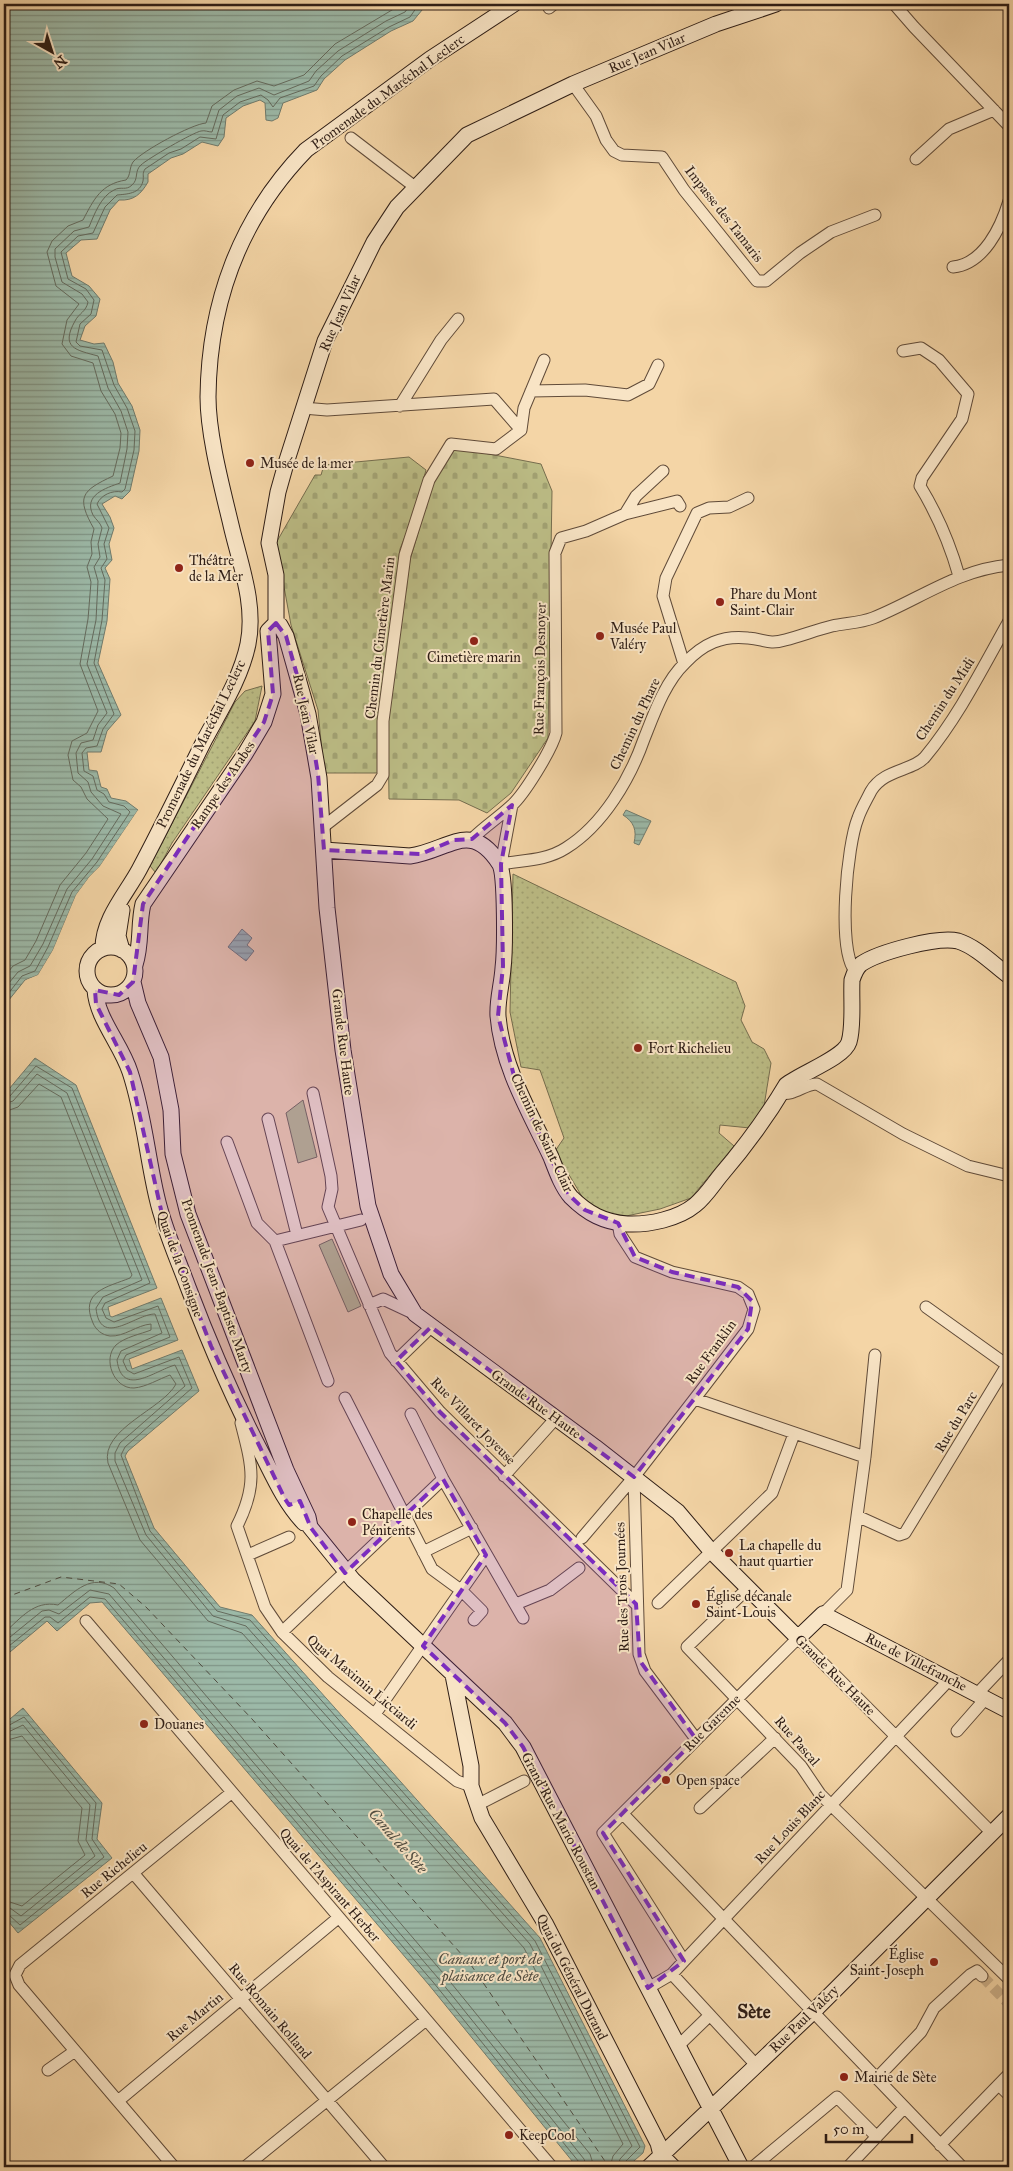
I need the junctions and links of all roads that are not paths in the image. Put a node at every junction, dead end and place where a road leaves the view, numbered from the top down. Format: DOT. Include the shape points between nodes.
graph roads {
  1 [pos="514,4"];
  2 [pos="776,4"];
  3 [pos="894,4"];
  4 [pos="573,84"];
  5 [pos="994,110"];
  6 [pos="1009,126"];
  7 [pos="351,138"];
  8 [pos="916,158"];
  9 [pos="415,187"];
  10 [pos="1009,201"];
  11 [pos="875,215"];
  12 [pos="953,267"];
  13 [pos="458,319"];
  14 [pos="903,351"];
  15 [pos="544,360"];
  16 [pos="658,364"];
  17 [pos="531,391"];
  18 [pos="400,406"];
  19 [pos="303,408"];
  20 [pos="520,430"];
  21 [pos="663,471"];
  22 [pos="748,498"];
  23 [pos="680,501"];
  24 [pos="625,514"];
  25 [pos="1009,565"];
  26 [pos="959,576"];
  27 [pos="1009,621"];
  28 [pos="276,623"];
  29 [pos="684,664"];
  30 [pos="512,805"];
  31 [pos="323,826"];
  32 [pos="472,839"];
  33 [pos="324,850"];
  34 [pos="501,864"];
  35 [pos="125,895"];
  36 [pos="141,940"];
  37 [pos="103,948"];
  38 [pos="124,951"];
  39 [pos="855,971"];
  40 [pos="136,975"];
  41 [pos="1009,976"];
  42 [pos="95,990"];
  43 [pos="314,1093"];
  44 [pos="781,1093"];
  45 [pos="268,1119"];
  46 [pos="227,1142"];
  47 [pos="1009,1176"];
  48 [pos="361,1220"];
  49 [pos="618,1223"];
  50 [pos="335,1226"];
  51 [pos="297,1234"];
  52 [pos="275,1240"];
  53 [pos="369,1305"];
  54 [pos="926,1307"];
  55 [pos="415,1314"];
  56 [pos="431,1328"];
  57 [pos="875,1355"];
  58 [pos="396,1361"];
  59 [pos="328,1381"];
  60 [pos="345,1398"];
  61 [pos="695,1399"];
  62 [pos="238,1409"];
  63 [pos="411,1414"];
  64 [pos="556,1418"];
  65 [pos="794,1434"];
  66 [pos="865,1457"];
  67 [pos="504,1476"];
  68 [pos="634,1477"];
  69 [pos="444,1479"];
  70 [pos="294,1503"];
  71 [pos="404,1516"];
  72 [pos="857,1516"];
  73 [pos="472,1528"];
  74 [pos="289,1537"];
  75 [pos="582,1538"];
  76 [pos="423,1552"];
  77 [pos="712,1552"];
  78 [pos="248,1555"];
  79 [pos="486,1555"];
  80 [pos="579,1568"];
  81 [pos="345,1573"];
  82 [pos="748,1588"];
  83 [pos="462,1590"];
  84 [pos="516,1604"];
  85 [pos="636,1604"];
  86 [pos="658,1604"];
  87 [pos="823,1614"];
  88 [pos="523,1618"];
  89 [pos="474,1620"];
  90 [pos="86,1621"];
  91 [pos="282,1632"];
  92 [pos="798,1638"];
  93 [pos="423,1646"];
  94 [pos="1009,1660"];
  95 [pos="950,1680"];
  96 [pos="464,1694"];
  97 [pos="982,1696"];
  98 [pos="738,1698"];
  99 [pos="1009,1711"];
  100 [pos="375,1714"];
  101 [pos="958,1731"];
  102 [pos="896,1737"];
  103 [pos="775,1738"];
  104 [pos="696,1739"];
  105 [pos="524,1781"];
  106 [pos="467,1785"];
  107 [pos="232,1793"];
  108 [pos="477,1805"];
  109 [pos="831,1805"];
  110 [pos="700,1808"];
  111 [pos="623,1814"];
  112 [pos="1009,1817"];
  113 [pos="992,1833"];
  114 [pos="134,1874"];
  115 [pos="926,1898"];
  116 [pos="338,1918"];
  117 [pos="724,1920"];
  118 [pos="684,1961"];
  119 [pos="672,1974"];
  120 [pos="979,1974"];
  121 [pos="1009,1980"];
  122 [pos="648,1988"];
  123 [pos="241,1999"];
  124 [pos="814,2012"];
  125 [pos="710,2015"];
  126 [pos="426,2020"];
  127 [pos="678,2046"];
  128 [pos="75,2051"];
  129 [pos="756,2065"];
  130 [pos="48,2070"];
  131 [pos="1009,2074"];
  132 [pos="877,2078"];
  133 [pos="999,2085"];
  134 [pos="1009,2095"];
  135 [pos="326,2100"];
  136 [pos="118,2101"];
  137 [pos="710,2108"];
  138 [pos="904,2108"];
  139 [pos="877,2137"];
  140 [pos="940,2145"];
  141 [pos="661,2155"];
  142 [pos="174,2167"];
  143 [pos="245,2167"];
  144 [pos="384,2167"];
  145 [pos="552,2167"];
  146 [pos="649,2167"];
  147 [pos="673,2167"];
  148 [pos="741,2167"];
  149 [pos="753,2167"];
  150 [pos="848,2167"];
  151 [pos="962,2167"];
  1 -- 35 [label="street, Promenade du Maréchal Leclerc" via="430,59 306,150 261,207 232,260 218,307 208,398 227,507 249,602 248,644 236,679"];
  2 -- 4 [label="street, Rue Jean Vilar" via="716,24"];
  3 -- 5 [label="street"];
  4 -- 9 [label="street, Rue Jean Vilar" via="467,135"];
  4 -- 11 [label="street, Impasse des Tamaris" via="596,116 614,151 622,155 662,157 684,190 757,281 766,281 831,232"];
  5 -- 6 [label="street"];
  5 -- 8 [label="street" via="949,129"];
  7 -- 9 [label="street"];
  9 -- 19 [label="street, Rue Jean Vilar" via="396,207 353,282 325,341"];
  10 -- 12 [label="street" via="997,233 964,266"];
  13 -- 18 [label="street"];
  14 -- 26 [label="street" via="921,348 939,360 968,394 962,419 922,478 920,486 950,548"];
  15 -- 17 [label="street"];
  16 -- 17 [label="street" via="649,384 628,395 585,390"];
  17 -- 20 [label="street"];
  18 -- 19 [label="street"];
  18 -- 20 [label="street" via="494,399"];
  19 -- 28 [label="street, Rue Jean Vilar" via="278,492 269,543 276,575"];
  20 -- 31 [label="street, Chemin du Cimetière Marin" via="496,449 451,444 429,480 405,555 383,721 383,775 377,785"];
  21 -- 24 [label="street" via="636,496"];
  22 -- 29 [label="street" via="729,507 709,508 697,513 666,578 663,596"];
  23 -- 24 [label="street, Rue François Desnoyer"];
  24 -- 30 [label="street, Rue François Desnoyer" via="561,538 555,553 556,732 553,746"];
  25 -- 26 [label="street, Chemin du Phare"];
  26 -- 29 [label="street, Chemin du Phare" via="870,619 769,644 750,638 725,637 708,644"];
  27 -- 39 [label="street, Chemin du Midi" via="984,667 923,759 888,774 873,788 857,819 848,865 845,921 849,961"];
  28 -- 31 [label="street, Rue Jean Vilar" via="286,636 308,714"];
  28 -- 36 [label="street, Rampe des Arabes" via="271,626 268,637 273,680 270,708 244,754 143,904"];
  29 -- 34 [label="street, Chemin du Phare" via="654,712 642,748 622,787 591,828 565,849 536,860"];
  30 -- 32 [label="street, Rue François Desnoyer"];
  30 -- 34 [label="street"];
  31 -- 33 [label="street, Rue Jean Vilar"];
  32 -- 33 [label="street" via="454,840 410,856"];
  32 -- 34 [label="street" via="484,844"];
  33 -- 55 [label="street, Grande Rue Haute" via="343,1050 366,1197 391,1274"];
  34 -- 49 [label="street, Chemin de Saint-Clair" via="504,966 498,1016 506,1056 517,1087 569,1195 593,1216"];
  35 -- 37 [label="street, Promenade du Maréchal Leclerc" via="111,916"];
  35 -- 38 [label="street, Promenade du Maréchal Leclerc" via="118,926"];
  36 -- 38 [label="street"];
  36 -- 40 [label="street, Rampe des Arabes"];
  37 -- 38 [label="street"];
  37 -- 42 [label="street" via="95,952 87,964 87,978"];
  38 -- 40 [label="street"];
  39 -- 41 [label="street" via="861,964 883,955 950,940 969,946"];
  39 -- 44 [label="street, Chemin de Saint-Clair" via="850,1035 846,1047 841,1053 796,1076"];
  40 -- 42 [label="street" via="123,993 104,995"];
  40 -- 70 [label="street, Promenade Jean-Baptiste Marty" via="138,1003 161,1057 171,1110 173,1154 188,1214"];
  42 -- 62 [label="street, Quai de la Consigne" via="96,1004 120,1045 130,1072 164,1223 210,1346"];
  43 -- 50 [label="street, Rue Villaret Joyeuse" via="332,1189 328,1207"];
  44 -- 47 [label="street" via="790,1094 806,1085 817,1084 903,1134 968,1166"];
  44 -- 49 [label="street, Chemin de Saint-Clair" via="739,1153 695,1205 661,1220"];
  45 -- 51 [label="street"];
  46 -- 52 [label="street" via="257,1223"];
  48 -- 50 [label="street"];
  49 -- 61 [label="street, Rue Franklin" via="620,1234 634,1257 672,1272 738,1287 746,1291 752,1301 753,1314 748,1328"];
  50 -- 51 [label="street"];
  50 -- 53 [label="street, Rue Villaret Joyeuse"];
  51 -- 52 [label="street"];
  52 -- 59 [label="street"];
  53 -- 55 [label="street" via="383,1299"];
  53 -- 58 [label="street, Rue Villaret Joyeuse"];
  54 -- 72 [label="street, Rue du Parc" via="1007,1365 905,1533 899,1535"];
  55 -- 56 [label="street, Grande Rue Haute"];
  56 -- 58 [label="street"];
  56 -- 64 [label="street, Grande Rue Haute"];
  57 -- 66 [label="street"];
  58 -- 67 [label="street, Rue Villaret Joyeuse" via="440,1412"];
  60 -- 71 [label="street"];
  61 -- 65 [label="street"];
  61 -- 68 [label="street, Rue Franklin"];
  62 -- 70 [label="street, Quai de la Consigne"];
  62 -- 78 [label="street, Quai Maximin Licciardi" via="252,1469 248,1505 237,1526"];
  63 -- 69 [label="street"];
  64 -- 67 [label="street"];
  64 -- 68 [label="street, Grande Rue Haute"];
  65 -- 66 [label="street"];
  65 -- 77 [label="street" via="772,1493"];
  66 -- 72 [label="street"];
  67 -- 85 [label="street, Rue Villaret Joyeuse"];
  68 -- 75 [label="street, Rue Franklin"];
  68 -- 77 [label="street, Grande Rue Haute" via="678,1512"];
  68 -- 85 [label="street, Rue des Trois Journées"];
  69 -- 71 [label="street"];
  69 -- 73 [label="street"];
  70 -- 81 [label="street" via="304,1524 310,1527"];
  71 -- 76 [label="street"];
  71 -- 81 [label="street"];
  72 -- 87 [label="street" via="847,1590"];
  73 -- 76 [label="street"];
  73 -- 79 [label="street"];
  74 -- 78 [label="street"];
  76 -- 83 [label="street" via="432,1569"];
  77 -- 82 [label="street, Grande Rue Haute"];
  77 -- 86 [label="street"];
  78 -- 91 [label="street, Quai Maximin Licciardi" via="265,1607"];
  79 -- 83 [label="street"];
  79 -- 84 [label="street"];
  80 -- 84 [label="street" via="550,1590"];
  81 -- 91 [label="street"];
  81 -- 93 [label="street"];
  82 -- 92 [label="street, Grande Rue Haute"];
  82 -- 98 [label="street, Rue Pascal" via="687,1647"];
  83 -- 89 [label="street" via="482,1611"];
  83 -- 93 [label="street"];
  84 -- 88 [label="street"];
  85 -- 104 [label="street, Rue des Trois Journées" via="638,1648 643,1666"];
  87 -- 92 [label="street, Rue Garenne"];
  87 -- 95 [label="street, Rue de Villefranche"];
  90 -- 107 [label="street, Quai de l'Aspirant Herber"];
  91 -- 100 [label="street, Quai Maximin Licciardi" via="328,1677"];
  92 -- 98 [label="street, Rue Garenne"];
  92 -- 102 [label="street, Grande Rue Haute"];
  93 -- 96 [label="street" via="453,1675"];
  93 -- 100 [label="street"];
  94 -- 97 [label="street"];
  95 -- 97 [label="street, Rue de Villefranche"];
  95 -- 102 [label="street, Rue Louis Blanc"];
  96 -- 106 [label="street" via="472,1766"];
  96 -- 122 [label="street, Grand'Rue Mario Roustan" via="506,1724 522,1746"];
  97 -- 99 [label="street, Rue de Villefranche"];
  97 -- 101 [label="street"];
  98 -- 103 [label="street, Rue Pascal"];
  98 -- 104 [label="street, Rue Garenne"];
  100 -- 106 [label="street, Quai Maximin Licciardi" via="457,1781"];
  102 -- 109 [label="street, Rue Louis Blanc"];
  102 -- 113 [label="street, Grande Rue Haute"];
  103 -- 109 [label="street, Rue Pascal"];
  103 -- 110 [label="street"];
  104 -- 111 [label="street, Rue Garenne"];
  105 -- 108 [label="street"];
  106 -- 108 [label="street, Quai du Général Durand"];
  107 -- 114 [label="street, Rue Richelieu"];
  107 -- 116 [label="street, Quai de l'Aspirant Herber"];
  108 -- 141 [label="street, Quai du Général Durand" via="545,1923 658,2143"];
  109 -- 115 [label="street, Rue Pascal"];
  109 -- 117 [label="street, Rue Louis Blanc"];
  111 -- 117 [label="street"];
  111 -- 118 [label="street, Rue Garenne" via="603,1833"];
  112 -- 113 [label="street, Rue Paul Valéry"];
  113 -- 115 [label="street, Rue Paul Valéry"];
  114 -- 123 [label="street, Rue Romain Rolland"];
  114 -- 128 [label="street, Rue Richelieu" via="17,1969 15,1975 19,1985"];
  115 -- 121 [label="street, Rue Pascal"];
  115 -- 124 [label="street, Rue Paul Valéry"];
  116 -- 123 [label="street, Rue Martin"];
  116 -- 126 [label="street, Quai de l'Aspirant Herber"];
  117 -- 118 [label="street, Rue Louis Blanc"];
  117 -- 124 [label="street"];
  118 -- 119 [label="street, Rue Louis Blanc"];
  119 -- 122 [label="street, Rue Louis Blanc"];
  119 -- 125 [label="street"];
  120 -- 132 [label="street" via="934,2008 921,2032"];
  122 -- 127 [label="street, Grand'Rue Mario Roustan"];
  123 -- 135 [label="street, Rue Romain Rolland"];
  123 -- 136 [label="street, Rue Martin"];
  124 -- 129 [label="street, Rue Paul Valéry"];
  124 -- 132 [label="street"];
  125 -- 127 [label="street"];
  125 -- 129 [label="street"];
  126 -- 135 [label="street"];
  126 -- 145 [label="street, Quai de l'Aspirant Herber"];
  127 -- 137 [label="street, Grand'Rue Mario Roustan"];
  128 -- 130 [label="street"];
  128 -- 136 [label="street"];
  129 -- 137 [label="street, Rue Paul Valéry"];
  131 -- 133 [label="street"];
  132 -- 138 [label="street"];
  133 -- 134 [label="street"];
  133 -- 140 [label="street"];
  135 -- 143 [label="street"];
  135 -- 144 [label="street, Rue Romain Rolland"];
  136 -- 142 [label="street"];
  137 -- 141 [label="street, Rue Paul Valéry"];
  137 -- 148 [label="street, Grand'Rue Mario Roustan"];
  138 -- 139 [label="street"];
  138 -- 140 [label="street"];
  139 -- 149 [label="street" via="837,2097"];
  139 -- 150 [label="street"];
  140 -- 151 [label="street"];
  141 -- 146 [label="street, Rue Paul Valéry"];
  141 -- 147 [label="street, Quai du Général Durand"];
}
